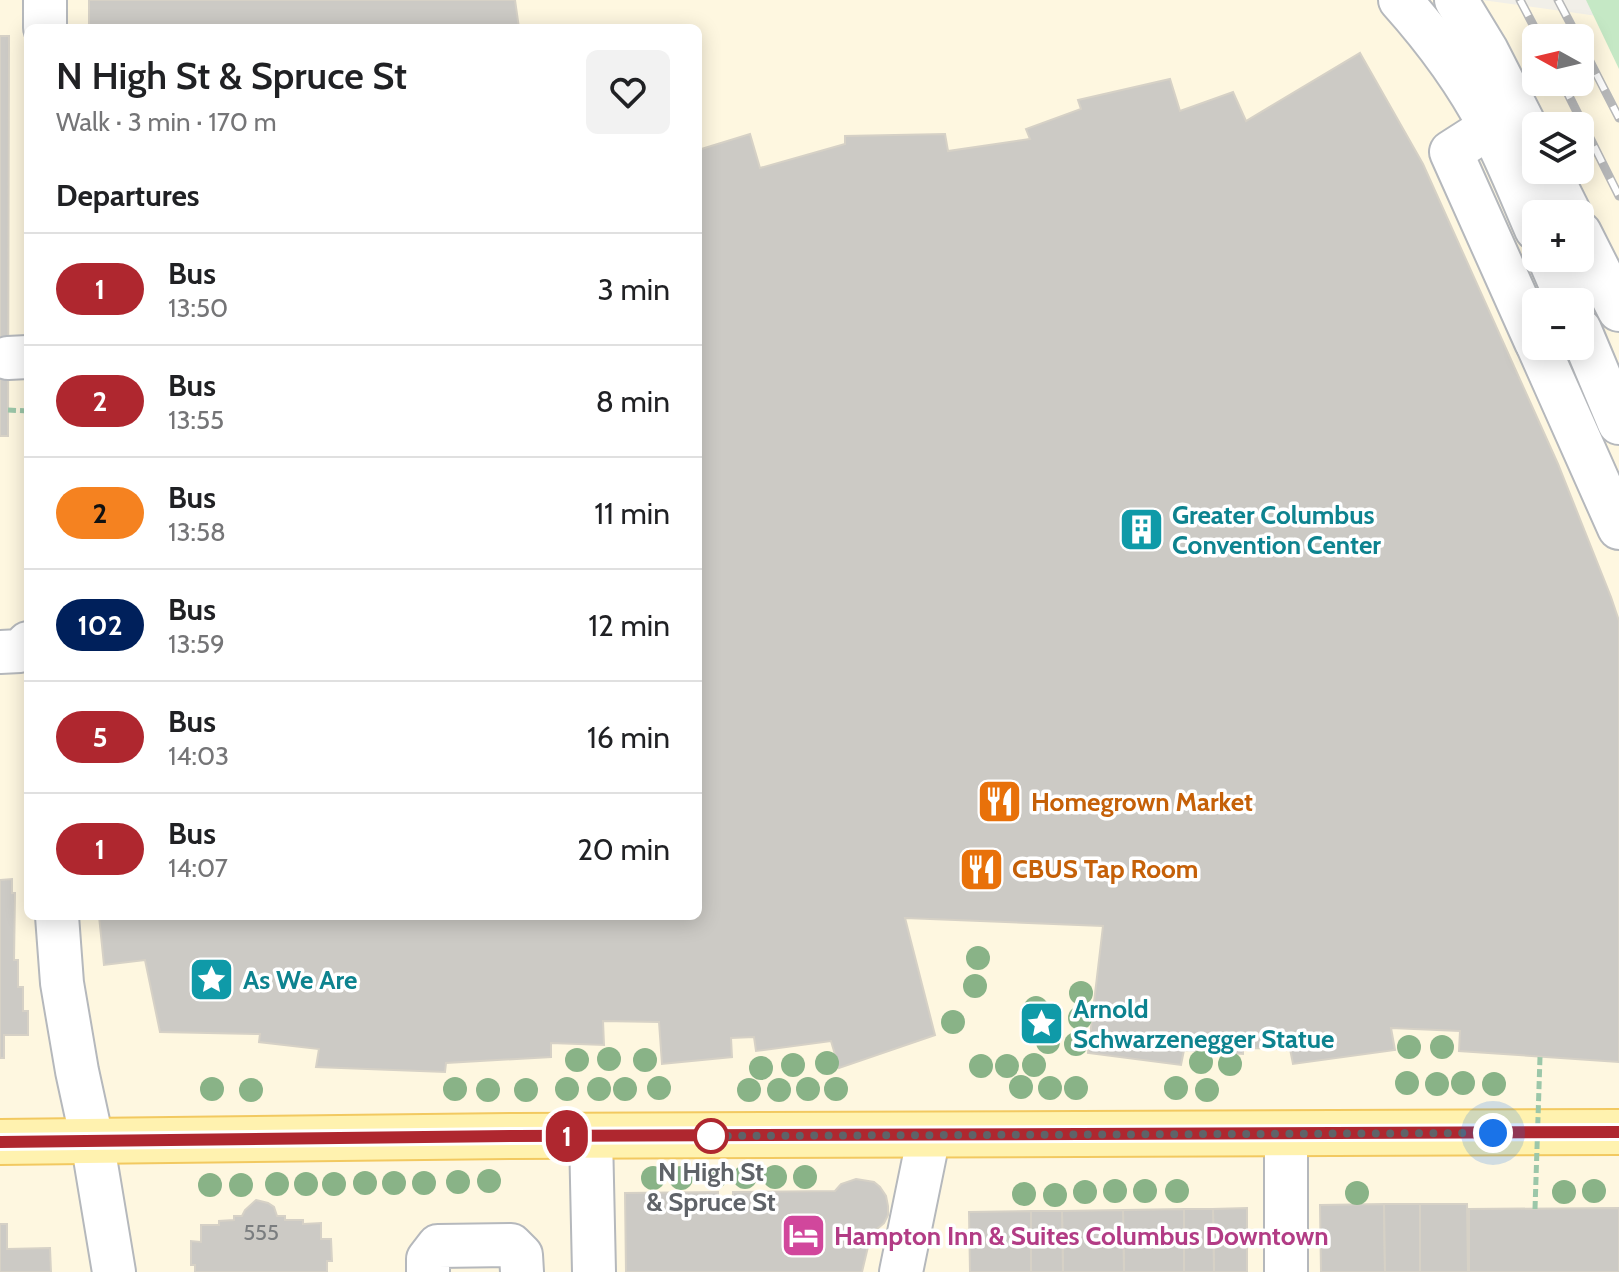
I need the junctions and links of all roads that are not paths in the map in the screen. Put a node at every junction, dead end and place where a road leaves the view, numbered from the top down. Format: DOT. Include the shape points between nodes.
graph roads {
  1 [pos="45,0"];
  2 [pos="1400,0"];
  3 [pos="1456,0"];
  4 [pos="45,24"];
  5 [pos="1522,120"];
  6 [pos="1490,127"];
  7 [pos="1523,200"];
  8 [pos="1594,261"];
  9 [pos="1619,310"];
  10 [pos="1522,311"];
  11 [pos="1544,360"];
  12 [pos="1593,360"];
  13 [pos="1619,423"];
  14 [pos="1619,528"];
  15 [pos="0,630"];
  16 [pos="24,634"];
  17 [pos="24,647"];
  18 [pos="0,652"];
  19 [pos="57,920"];
  20 [pos="1619,1132"];
  21 [pos="1286,1134"];
  22 [pos="929,1135"];
  23 [pos="591,1136"];
  24 [pos="92,1140"];
  25 [pos="0,1142"];
  26 [pos="114,1272"];
  27 [pos="428,1272"];
  28 [pos="522,1272"];
  29 [pos="594,1272"];
  30 [pos="901,1272"];
  31 [pos="1286,1272"];
  1 -- 4 [label="street"];
  2 -- 6 [label="street" via="1454,68"];
  3 -- 5 [label="street"];
  6 -- 7 [label="street"];
  6 -- 10 [label="street" via="1451,152"];
  8 -- 9 [label="street"];
  11 -- 14 [label="street"];
  12 -- 13 [label="street"];
  15 -- 16 [label="street"];
  17 -- 18 [label="street"];
  19 -- 24 [label="street" via="62,983"];
  20 -- 21 [label="main road"];
  21 -- 22 [label="main road"];
  21 -- 31 [label="street"];
  22 -- 23 [label="main road"];
  22 -- 30 [label="street"];
  23 -- 24 [label="main road"];
  23 -- 29 [label="street"];
  24 -- 25 [label="main road"];
  24 -- 26 [label="street"];
  27 -- 28 [label="street" via="428,1259 438,1246 511,1245 521,1255"];
}
